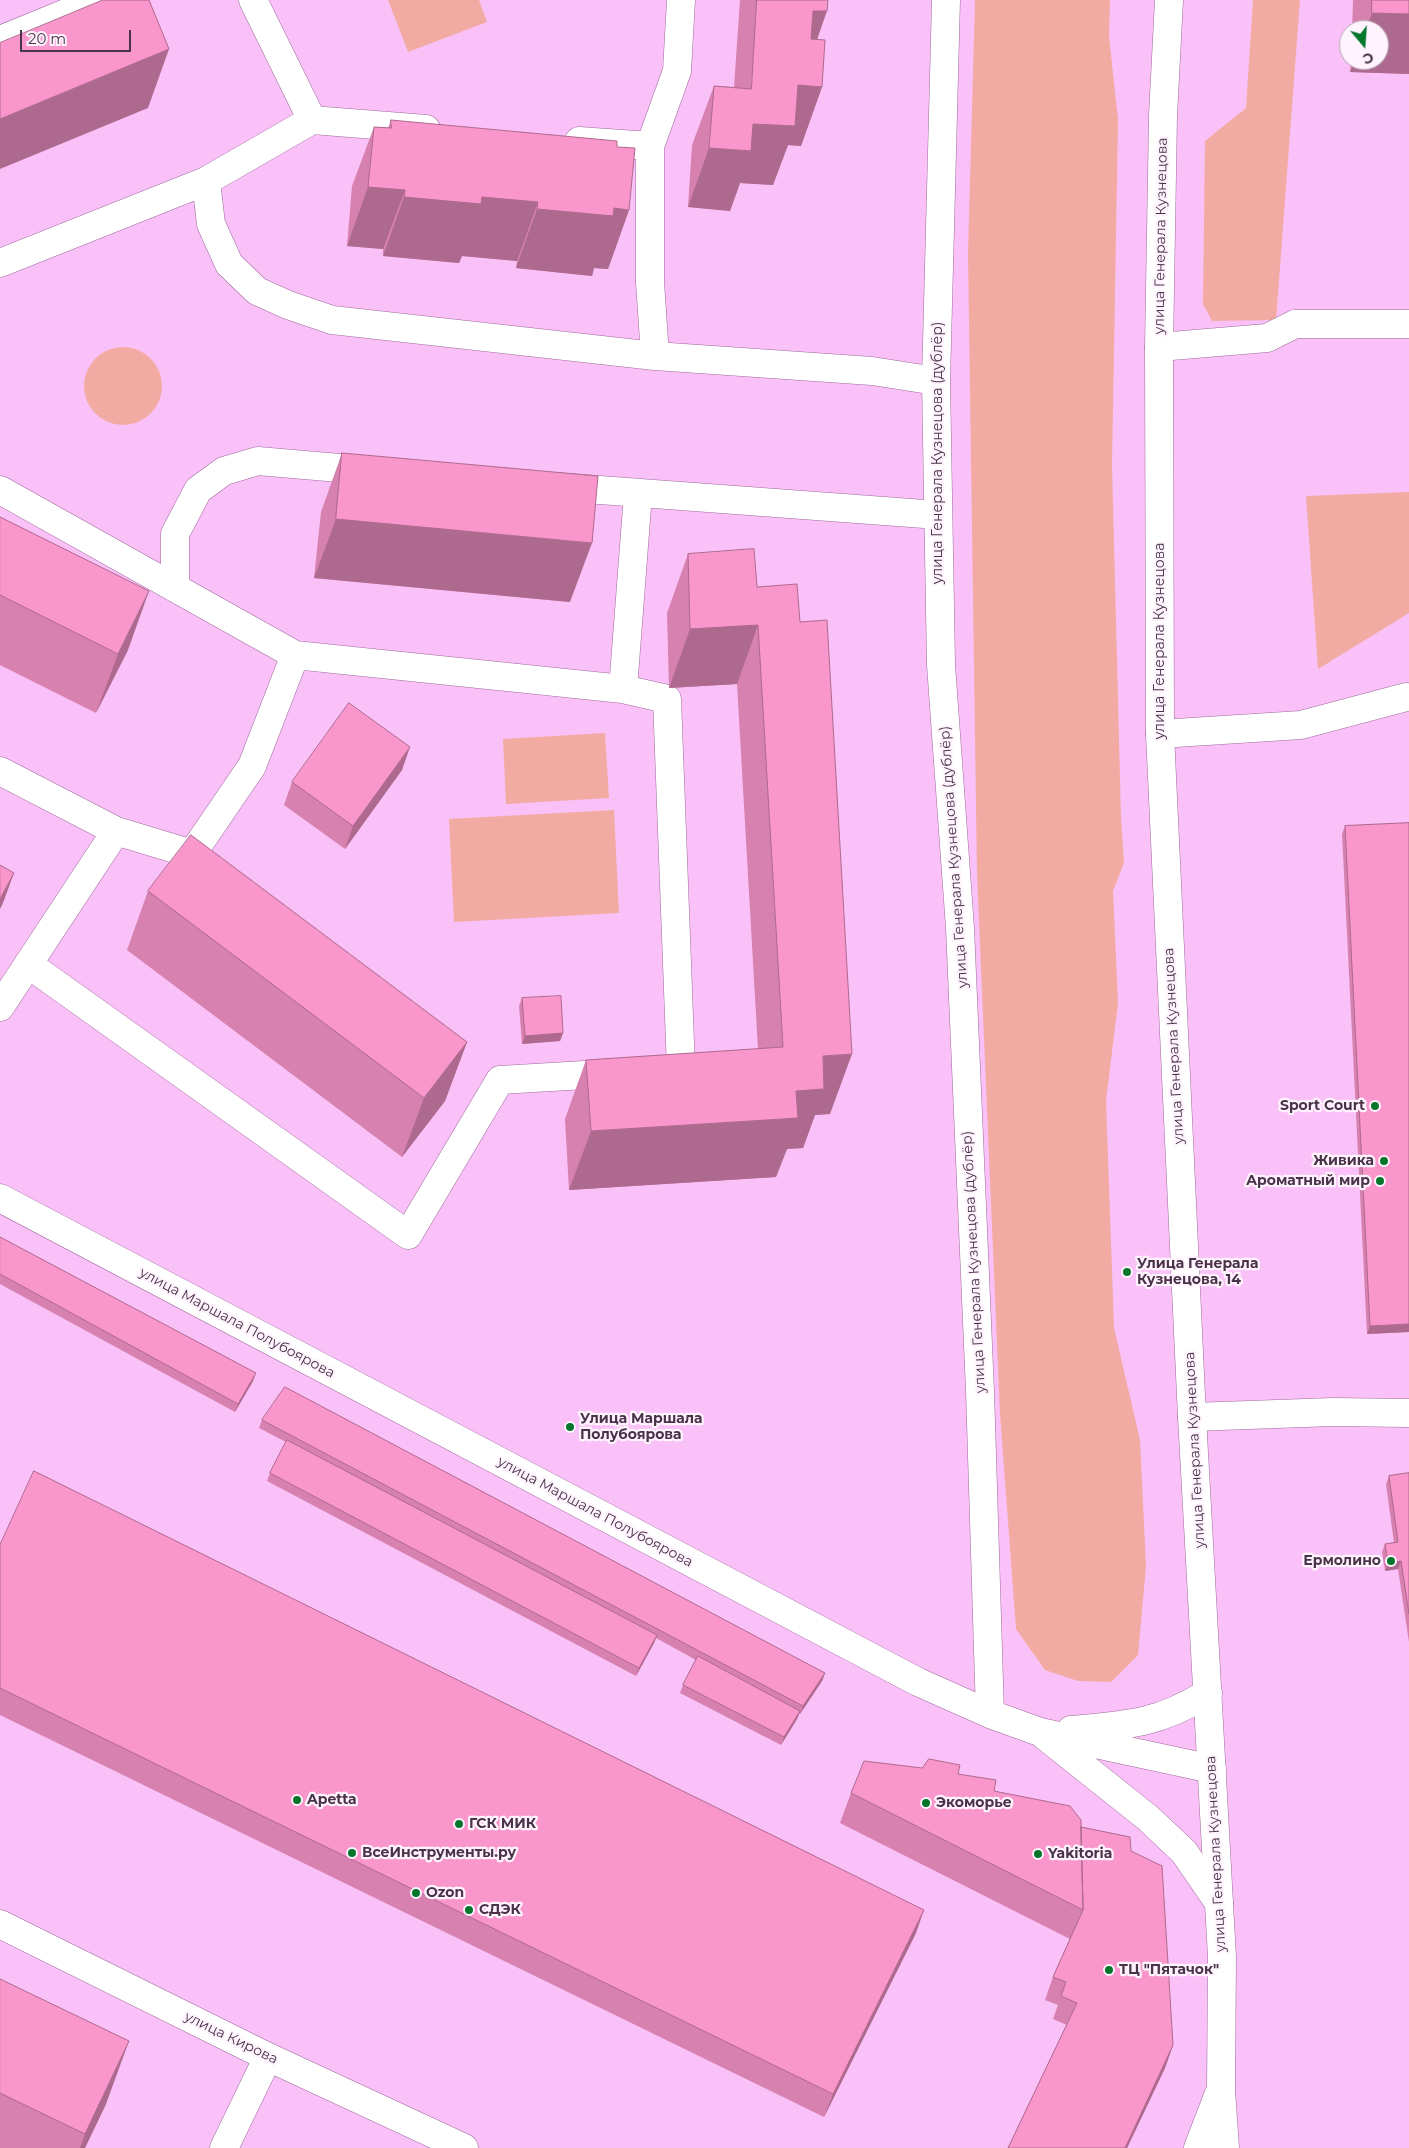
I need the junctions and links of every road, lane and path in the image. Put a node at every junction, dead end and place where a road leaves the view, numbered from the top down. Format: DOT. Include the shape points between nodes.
graph roads {
  1 [pos="98,0"];
  2 [pos="253,0"];
  3 [pos="681,0"];
  4 [pos="946,0"];
  5 [pos="1169,0"];
  6 [pos="0,40"];
  7 [pos="312,120"];
  8 [pos="451,131"];
  9 [pos="550,138"];
  10 [pos="650,146"];
  11 [pos="206,181"];
  12 [pos="0,263"];
  13 [pos="1409,324"];
  14 [pos="1158,347"];
  15 [pos="655,356"];
  16 [pos="936,381"];
  17 [pos="394,473"];
  18 [pos="531,485"];
  19 [pos="0,490"];
  20 [pos="638,494"];
  21 [pos="938,515"];
  22 [pos="175,588"];
  23 [pos="295,655"];
  24 [pos="623,689"];
  25 [pos="1406,697"];
  26 [pos="1160,734"];
  27 [pos="0,771"];
  28 [pos="116,831"];
  29 [pos="28,964"];
  30 [pos="0,1007"];
  31 [pos="0,1198"];
  32 [pos="1409,1414"];
  33 [pos="1192,1417"];
  34 [pos="1208,1693"];
  35 [pos="990,1714"];
  36 [pos="1040,1732"];
  37 [pos="1212,1769"];
  38 [pos="1219,1903"];
  39 [pos="0,1924"];
  40 [pos="268,2057"];
  41 [pos="1221,2090"];
  42 [pos="224,2148"];
  43 [pos="464,2148"];
  44 [pos="1198,2148"];
  45 [pos="1225,2148"];
  1 -- 6 [label="street"];
  2 -- 7 [label="street"];
  3 -- 10 [label="street" via="677,72"];
  4 -- 16 [label="street, улица Генерала Кузнецова (дублёр)"];
  5 -- 14 [label="street, улица Генерала Кузнецова"];
  7 -- 8 [label="street"];
  7 -- 11 [label="street"];
  9 -- 10 [label="street"];
  10 -- 15 [label="street" via="650,282"];
  11 -- 12 [label="street"];
  11 -- 15 [label="street" via="211,224 229,264 258,291 288,305 332,320"];
  13 -- 14 [label="street" via="1296,324 1267,338"];
  14 -- 26 [label="street, улица Генерала Кузнецова"];
  15 -- 16 [label="street" via="872,371"];
  16 -- 21 [label="street, улица Генерала Кузнецова (дублёр)"];
  17 -- 22 [label="street" via="258,460 224,471 198,490 175,534"];
  18 -- 20 [label="street"];
  19 -- 22 [label="street"];
  20 -- 21 [label="street"];
  20 -- 24 [label="street"];
  21 -- 35 [label="street, улица Генерала Кузнецова (дублёр)" via="941,665 960,928"];
  22 -- 23 [label="street"];
  23 -- 24 [label="street"];
  23 -- 28 [label="street" via="252,766 192,854"];
  24 -- 29 [label="street" via="668,699 681,1069 500,1080 408,1235"];
  25 -- 26 [label="street" via="1300,725"];
  26 -- 33 [label="street, улица Генерала Кузнецова"];
  27 -- 28 [label="street"];
  28 -- 29 [label="street"];
  29 -- 30 [label="street"];
  31 -- 35 [label="street, улица Маршала Полубоярова" via="918,1682"];
  32 -- 33 [label="street" via="1333,1412"];
  33 -- 34 [label="street, улица Генерала Кузнецова"];
  34 -- 36 [label="street" via="1185,1707 1144,1722"];
  34 -- 37 [label="street, улица Генерала Кузнецова"];
  35 -- 36 [label="street, улица Маршала Полубоярова"];
  36 -- 37 [label="street, улица Маршала Полубоярова"];
  36 -- 38 [label="street" via="1148,1818 1184,1852"];
  37 -- 38 [label="street, улица Генерала Кузнецова"];
  38 -- 41 [label="street, улица Генерала Кузнецова"];
  39 -- 40 [label="street, улица Кирова"];
  40 -- 42 [label="street"];
  40 -- 43 [label="street, улица Кирова"];
  41 -- 44 [label="street, улица Генерала Кузнецова"];
  41 -- 45 [label="street, улица Генерала Кузнецова"];
}
